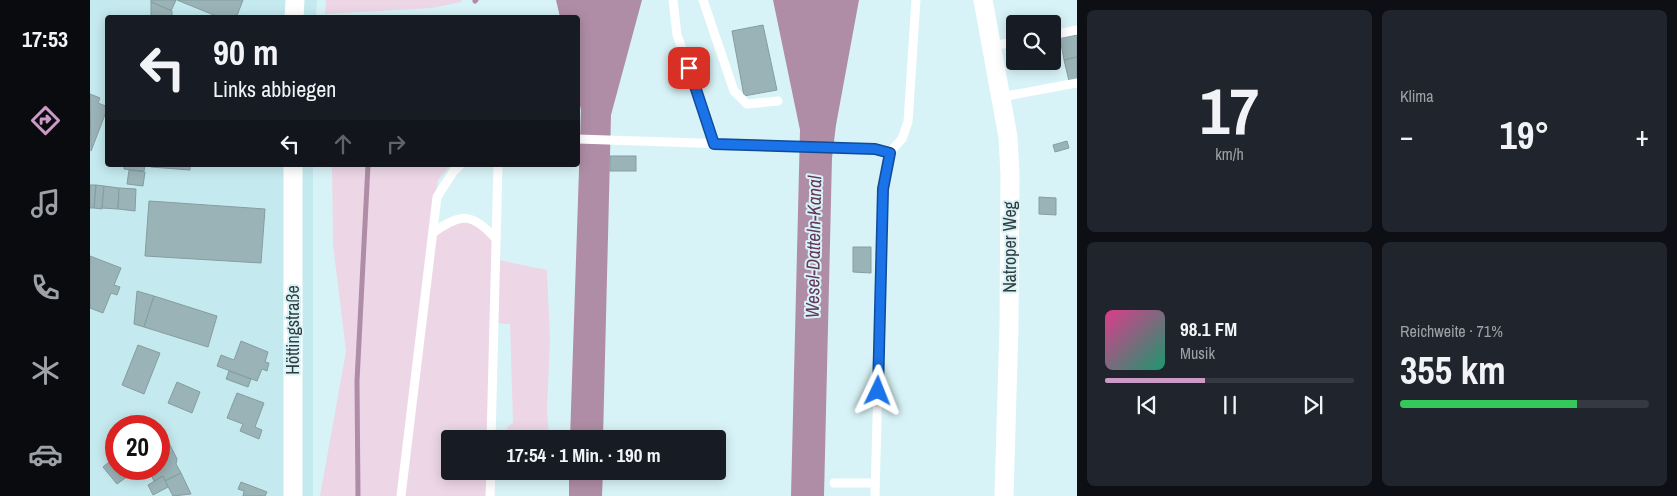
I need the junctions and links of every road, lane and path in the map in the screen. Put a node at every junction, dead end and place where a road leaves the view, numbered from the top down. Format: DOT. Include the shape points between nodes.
graph roads {
  1 [pos="295,0"];
  2 [pos="674,0"];
  3 [pos="703,0"];
  4 [pos="916,0"];
  5 [pos="986,1"];
  6 [pos="294,15"];
  7 [pos="1077,30"];
  8 [pos="1061,34"];
  9 [pos="1006,44"];
  10 [pos="991,46"];
  11 [pos="1077,83"];
  12 [pos="1001,98"];
  13 [pos="778,101"];
  14 [pos="580,139"];
  15 [pos="714,144"];
  16 [pos="890,153"];
  17 [pos="294,167"];
  18 [pos="458,167"];
  19 [pos="498,167"];
  20 [pos="433,233"];
  21 [pos="496,239"];
  22 [pos="491,430"];
  23 [pos="490,480"];
  24 [pos="834,483"];
  25 [pos="875,483"];
  26 [pos="293,496"];
  27 [pos="401,496"];
  28 [pos="490,496"];
  29 [pos="875,496"];
  30 [pos="1004,496"];
  1 -- 6 [label="street"];
  2 -- 15 [label="lane" via="677,35"];
  3 -- 13 [label="lane" via="734,91 747,104"];
  4 -- 16 [label="lane" via="908,122 902,140"];
  5 -- 10 [label="street, Natroper Weg"];
  7 -- 8 [label="lane"];
  9 -- 10 [label="lane"];
  10 -- 12 [label="street, Natroper Weg"];
  11 -- 12 [label="lane"];
  12 -- 30 [label="street, Natroper Weg" via="1010,174"];
  14 -- 15 [label="lane"];
  15 -- 16 [label="lane" via="875,149"];
  16 -- 25 [label="lane" via="883,189"];
  17 -- 26 [label="street, Höttingstraße"];
  18 -- 20 [label="lane" via="437,197"];
  19 -- 21 [label="lane"];
  20 -- 21 [label="lane" via="451,220 469,218 485,227"];
  20 -- 27 [label="lane"];
  21 -- 22 [label="lane"];
  23 -- 28 [label="lane"];
  24 -- 25 [label="lane"];
  25 -- 29 [label="lane"];
}
